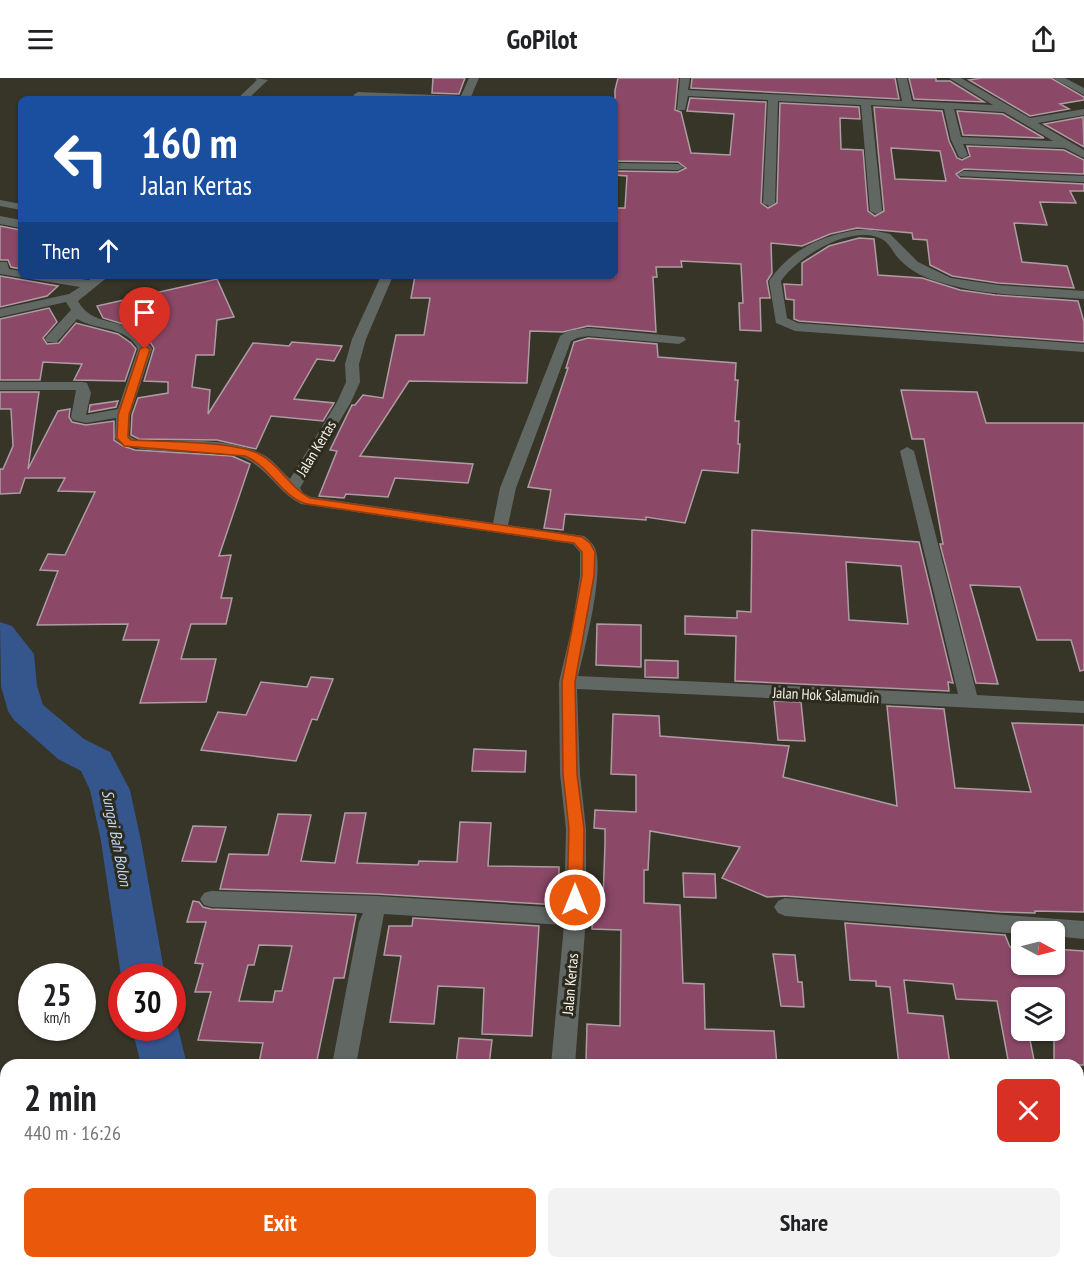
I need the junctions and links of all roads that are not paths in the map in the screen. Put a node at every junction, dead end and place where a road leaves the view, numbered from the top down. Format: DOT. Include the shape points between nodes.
graph roads {
  1 [pos="262,78"];
  2 [pos="474,78"];
  3 [pos="685,78"];
  4 [pos="902,78"];
  5 [pos="954,78"];
  6 [pos="1058,78"];
  7 [pos="1084,92"];
  8 [pos="683,93"];
  9 [pos="358,94"];
  10 [pos="245,96"];
  11 [pos="400,96"];
  12 [pos="465,96"];
  13 [pos="772,98"];
  14 [pos="866,102"];
  15 [pos="908,104"];
  16 [pos="948,106"];
  17 [pos="681,108"];
  18 [pos="1007,110"];
  19 [pos="1084,112"];
  20 [pos="1027,122"];
  21 [pos="956,140"];
  22 [pos="1075,147"];
  23 [pos="963,155"];
  24 [pos="1084,155"];
  25 [pos="618,166"];
  26 [pos="678,167"];
  27 [pos="964,174"];
  28 [pos="1084,179"];
  29 [pos="0,203"];
  30 [pos="769,203"];
  31 [pos="18,206"];
  32 [pos="876,211"];
  33 [pos="0,220"];
  34 [pos="18,223"];
  35 [pos="3,266"];
  36 [pos="18,275"];
  37 [pos="48,279"];
  38 [pos="98,279"];
  39 [pos="386,279"];
  40 [pos="89,284"];
  41 [pos="1084,295"];
  42 [pos="73,297"];
  43 [pos="77,311"];
  44 [pos="0,312"];
  45 [pos="52,339"];
  46 [pos="680,340"];
  47 [pos="1084,348"];
  48 [pos="0,386"];
  49 [pos="124,412"];
  50 [pos="907,452"];
  51 [pos="292,488"];
  52 [pos="499,530"];
  53 [pos="568,682"];
  54 [pos="969,702"];
  55 [pos="1084,707"];
  56 [pos="211,899"];
  57 [pos="377,904"];
  58 [pos="786,907"];
  59 [pos="575,917"];
  60 [pos="1084,930"];
  61 [pos="345,1059"];
  62 [pos="563,1059"];
  1 -- 10 [label="street"];
  2 -- 12 [label="street"];
  3 -- 8 [label="street"];
  4 -- 15 [label="street"];
  5 -- 18 [label="street"];
  6 -- 7 [label="street"];
  8 -- 13 [label="street"];
  8 -- 17 [label="street"];
  9 -- 11 [label="street"];
  13 -- 14 [label="street"];
  13 -- 30 [label="street"];
  14 -- 15 [label="street"];
  14 -- 32 [label="street"];
  15 -- 16 [label="street"];
  16 -- 18 [label="street"];
  16 -- 21 [label="street"];
  18 -- 20 [label="street"];
  19 -- 20 [label="street"];
  20 -- 22 [label="street"];
  21 -- 22 [label="street"];
  21 -- 23 [label="street"];
  22 -- 24 [label="street"];
  25 -- 26 [label="street"];
  27 -- 28 [label="street"];
  29 -- 31 [label="street"];
  33 -- 34 [label="street"];
  35 -- 36 [label="street" via="2,271"];
  37 -- 40 [label="street"];
  38 -- 40 [label="street"];
  39 -- 51 [label="street, Jalan Kertas" via="359,339 352,364 353,382"];
  40 -- 42 [label="street"];
  41 -- 47 [label="street" via="939,278 904,258 894,242 861,233 838,236 795,257 775,281 781,321 795,327"];
  42 -- 43 [label="street"];
  42 -- 44 [label="street"];
  43 -- 45 [label="street"];
  43 -- 49 [label="street" via="94,321 136,334 142,340 145,349"];
  46 -- 52 [label="street" via="588,332 565,339 508,488"];
  48 -- 49 [label="street" via="82,386 78,417"];
  49 -- 51 [label="street" via="122,438 128,443 248,453"];
  50 -- 54 [label="street"];
  51 -- 52 [label="street, Jalan Kertas" via="307,501"];
  52 -- 53 [label="street, Jalan Kertas" via="578,540 585,545 588,576"];
  53 -- 54 [label="street, Jalan Hok Salamudin"];
  53 -- 59 [label="street, Jalan Kertas" via="570,774 576,829"];
  54 -- 55 [label="street, Jalan Hok Salamudin"];
  56 -- 57 [label="street"];
  57 -- 59 [label="street"];
  57 -- 61 [label="street" via="370,922"];
  58 -- 60 [label="street"];
  59 -- 62 [label="street, Jalan Kertas"];
}
